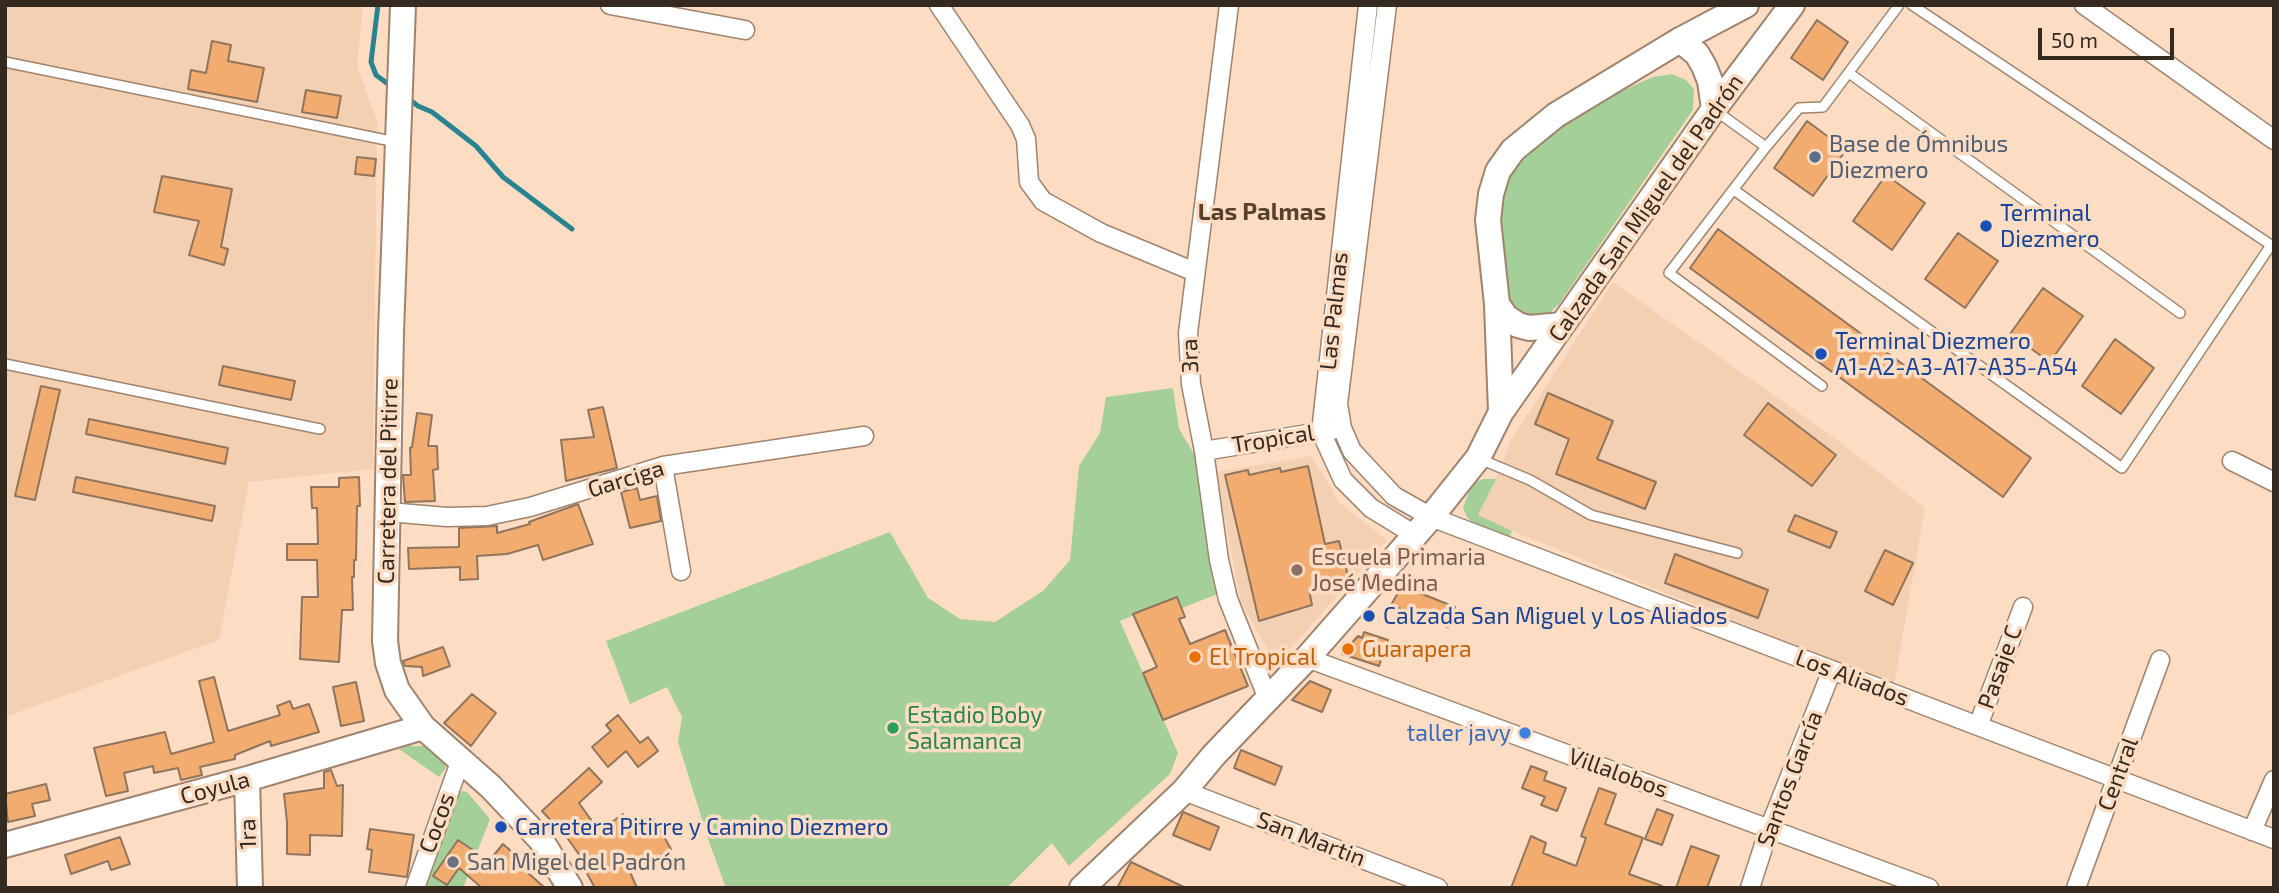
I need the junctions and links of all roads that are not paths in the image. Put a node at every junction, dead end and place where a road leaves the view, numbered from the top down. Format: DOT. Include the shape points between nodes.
graph roads {
  1 [pos="403,5"];
  2 [pos="610,5"];
  3 [pos="1229,5"];
  4 [pos="1368,5"];
  5 [pos="1387,5"];
  6 [pos="1746,5"];
  7 [pos="1792,5"];
  8 [pos="1899,5"];
  9 [pos="1912,5"];
  10 [pos="2084,5"];
  11 [pos="941,6"];
  12 [pos="745,30"];
  13 [pos="1680,40"];
  14 [pos="5,62"];
  15 [pos="1849,72"];
  16 [pos="1714,109"];
  17 [pos="2274,140"];
  18 [pos="398,142"];
  19 [pos="1766,147"];
  20 [pos="1734,190"];
  21 [pos="1195,272"];
  22 [pos="1497,304"];
  23 [pos="2180,313"];
  24 [pos="1562,325"];
  25 [pos="5,364"];
  26 [pos="1822,386"];
  27 [pos="1502,412"];
  28 [pos="1342,428"];
  29 [pos="320,429"];
  30 [pos="1321,432"];
  31 [pos="864,436"];
  32 [pos="1204,451"];
  33 [pos="1478,458"];
  34 [pos="2232,461"];
  35 [pos="663,466"];
  36 [pos="2274,482"];
  37 [pos="388,512"];
  38 [pos="1423,526"];
  39 [pos="1737,553"];
  40 [pos="681,571"];
  41 [pos="2023,607"];
  42 [pos="1307,658"];
  43 [pos="2160,660"];
  44 [pos="1832,670"];
  45 [pos="1268,699"];
  46 [pos="1978,726"];
  47 [pos="423,727"];
  48 [pos="461,759"];
  49 [pos="247,779"];
  50 [pos="2116,779"];
  51 [pos="2274,780"];
  52 [pos="1184,791"];
  53 [pos="1769,829"];
  54 [pos="2252,831"];
  55 [pos="2274,839"];
  56 [pos="5,845"];
  57 [pos="250,888"];
  58 [pos="415,888"];
  59 [pos="570,888"];
  60 [pos="1082,888"];
  61 [pos="1438,888"];
  62 [pos="1750,888"];
  63 [pos="1929,888"];
  64 [pos="2076,888"];
  1 -- 18 [label="main road, Carretera del Pitirre"];
  2 -- 12 [label="street"];
  3 -- 21 [label="street, 3ra"];
  4 -- 30 [label="street, Las Palmas"];
  5 -- 28 [label="street, Las Palmas" via="1338,404"];
  6 -- 13 [label="main road"];
  7 -- 16 [label="main road, Calzada San Miguel del Padrón"];
  8 -- 15 [label="lane"];
  9 -- 20 [label="lane" via="2271,245 2122,468"];
  10 -- 17 [label="street"];
  11 -- 21 [label="street" via="1027,138 1028,182 1043,201 1101,233"];
  13 -- 16 [label="main road" via="1704,66"];
  13 -- 22 [label="main road" via="1556,115 1513,150 1498,172 1488,220"];
  14 -- 18 [label="lane"];
  15 -- 19 [label="lane" via="1823,107 1799,108"];
  15 -- 23 [label="lane"];
  16 -- 19 [label="lane"];
  16 -- 24 [label="main road, Calzada San Miguel del Padrón"];
  18 -- 37 [label="main road, Carretera del Pitirre"];
  19 -- 20 [label="lane"];
  20 -- 26 [label="lane" via="1669,273"];
  21 -- 32 [label="street, 3ra" via="1188,333 1191,384"];
  22 -- 24 [label="main road" via="1518,325"];
  22 -- 27 [label="main road"];
  24 -- 27 [label="main road, Calzada San Miguel del Padrón"];
  25 -- 29 [label="lane"];
  27 -- 33 [label="main road, Calzada San Miguel del Padrón"];
  28 -- 30 [label="street, Tropical"];
  28 -- 38 [label="street, Las Palmas" via="1352,451"];
  30 -- 32 [label="street, Tropical"];
  30 -- 38 [label="street" via="1343,480 1371,508"];
  31 -- 35 [label="street, Garciga"];
  32 -- 45 [label="street, 3ra" via="1228,599"];
  33 -- 38 [label="main road, Calzada San Miguel del Padrón"];
  33 -- 39 [label="lane" via="1591,515"];
  34 -- 36 [label="street"];
  35 -- 37 [label="street, Garciga" via="487,516"];
  35 -- 40 [label="street"];
  37 -- 47 [label="main road, Carretera del Pitirre" via="388,663 397,690"];
  38 -- 42 [label="main road, Calzada San Miguel del Padrón"];
  38 -- 44 [label="street, Los Aliados"];
  41 -- 46 [label="street, Pasaje C"];
  42 -- 45 [label="main road, Calzada San Miguel del Padrón"];
  42 -- 53 [label="street, Villalobos"];
  43 -- 50 [label="street, Central"];
  44 -- 46 [label="street, Los Aliados"];
  44 -- 53 [label="street, Santos García"];
  45 -- 52 [label="main road, Calzada San Miguel del Padrón"];
  46 -- 50 [label="street, Los Aliados"];
  47 -- 48 [label="main road, Carretera del Pitirre"];
  47 -- 49 [label="main road, Coyula"];
  48 -- 58 [label="street, Cocos"];
  48 -- 59 [label="main road, Carretera del Pitirre" via="541,840"];
  49 -- 56 [label="main road, Coyula"];
  49 -- 57 [label="main road, 1ra"];
  50 -- 54 [label="street, Los Aliados"];
  50 -- 64 [label="street, Central"];
  51 -- 54 [label="street"];
  52 -- 60 [label="main road, Calzada San Miguel del Padrón"];
  52 -- 61 [label="street, San Martin"];
  53 -- 62 [label="street, Santos García"];
  53 -- 63 [label="street, Villalobos"];
  54 -- 55 [label="street, Los Aliados"];
}
